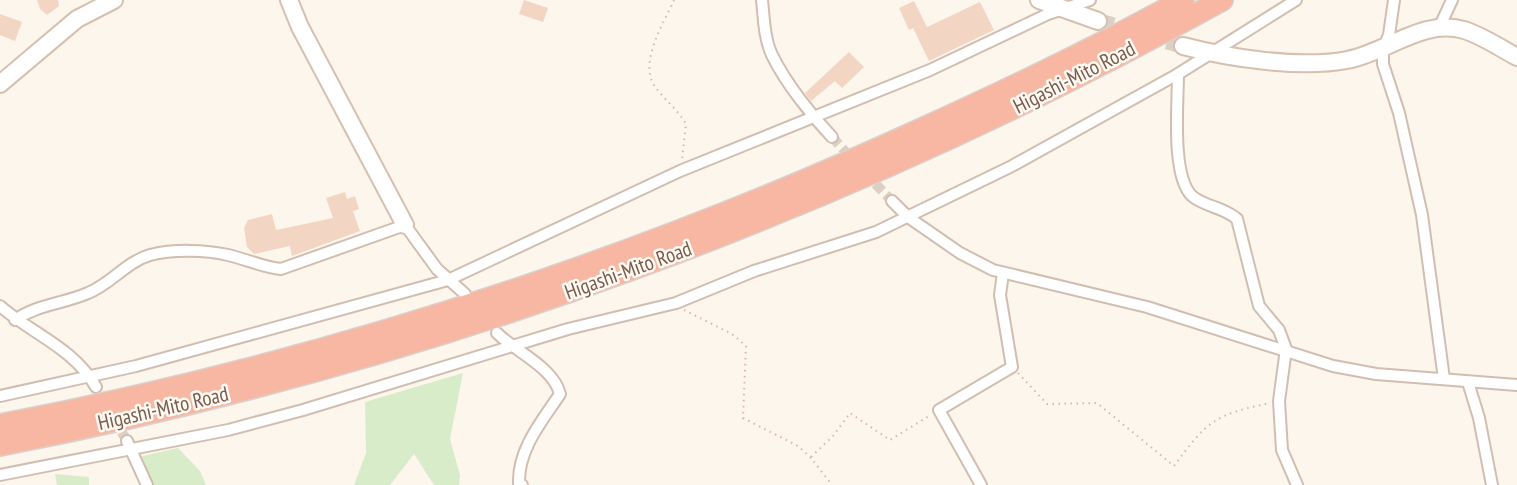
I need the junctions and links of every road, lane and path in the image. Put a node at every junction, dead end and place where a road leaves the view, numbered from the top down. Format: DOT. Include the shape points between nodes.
graph roads {
  1 [pos="114,0"];
  2 [pos="289,0"];
  3 [pos="674,0"];
  4 [pos="762,0"];
  5 [pos="1039,0"];
  6 [pos="1090,0"];
  7 [pos="1183,0"];
  8 [pos="1222,0"];
  9 [pos="1296,0"];
  10 [pos="1394,0"];
  11 [pos="1452,0"];
  12 [pos="1064,9"];
  13 [pos="1098,21"];
  14 [pos="1439,28"];
  15 [pos="1183,46"];
  16 [pos="1383,49"];
  17 [pos="1210,53"];
  18 [pos="1517,57"];
  19 [pos="1178,74"];
  20 [pos="0,84"];
  21 [pos="814,118"];
  22 [pos="831,137"];
  23 [pos="680,171"];
  24 [pos="892,201"];
  25 [pos="908,217"];
  26 [pos="405,225"];
  27 [pos="1003,273"];
  28 [pos="448,280"];
  29 [pos="465,294"];
  30 [pos="676,303"];
  31 [pos="0,306"];
  32 [pos="15,320"];
  33 [pos="497,333"];
  34 [pos="511,347"];
  35 [pos="1286,349"];
  36 [pos="1012,367"];
  37 [pos="90,376"];
  38 [pos="1444,379"];
  39 [pos="1468,382"];
  40 [pos="1517,385"];
  41 [pos="96,387"];
  42 [pos="0,396"];
  43 [pos="1279,402"];
  44 [pos="939,410"];
  45 [pos="0,425"];
  46 [pos="0,445"];
  47 [pos="128,445"];
  48 [pos="811,458"];
  49 [pos="0,475"];
  50 [pos="147,485"];
  51 [pos="522,485"];
  52 [pos="832,485"];
  53 [pos="981,485"];
  54 [pos="1297,485"];
  55 [pos="1492,485"];
  1 -- 20 [label="street" via="77,19"];
  2 -- 26 [label="street"];
  3 -- 23 [label="path" via="651,56 650,69 654,86 686,124"];
  4 -- 21 [label="street" via="772,54"];
  5 -- 12 [label="street"];
  6 -- 12 [label="street"];
  7 -- 45 [label="highway, Higashi-Mito Road" via="1067,60 861,157 574,270 330,347 128,398"];
  8 -- 46 [label="highway, Higashi-Mito Road" via="964,132 632,269 334,366"];
  9 -- 17 [label="street"];
  10 -- 16 [label="street"];
  11 -- 14 [label="street"];
  12 -- 13 [label="street"];
  12 -- 21 [label="street"];
  14 -- 16 [label="street"];
  14 -- 18 [label="street" via="1465,31"];
  15 -- 17 [label="street"];
  16 -- 17 [label="street" via="1324,62 1247,59"];
  16 -- 38 [label="street" via="1383,64 1399,113 1422,215"];
  17 -- 19 [label="street"];
  19 -- 25 [label="street" via="1010,168"];
  19 -- 35 [label="street" via="1179,168 1184,186 1194,197 1229,211 1237,219 1259,306 1279,330"];
  21 -- 22 [label="street"];
  21 -- 23 [label="street"];
  23 -- 28 [label="street"];
  24 -- 25 [label="street"];
  25 -- 27 [label="street" via="960,254"];
  25 -- 30 [label="street"];
  26 -- 28 [label="street"];
  26 -- 32 [label="street" via="281,269 227,255 150,255 87,294 45,304"];
  27 -- 35 [label="street" via="1148,307"];
  27 -- 36 [label="street" via="1000,295"];
  28 -- 29 [label="street"];
  28 -- 37 [label="street"];
  30 -- 34 [label="street"];
  30 -- 48 [label="path" via="746,346 743,418 798,446"];
  31 -- 32 [label="street"];
  32 -- 37 [label="street" via="60,347"];
  33 -- 34 [label="street"];
  34 -- 47 [label="street" via="228,430"];
  34 -- 51 [label="street" via="554,379 560,394 528,444 519,469"];
  35 -- 38 [label="street" via="1354,370"];
  35 -- 43 [label="street"];
  36 -- 43 [label="path" via="1047,404 1098,403 1174,466 1201,429 1216,418"];
  36 -- 44 [label="street"];
  37 -- 41 [label="street"];
  37 -- 42 [label="street"];
  38 -- 39 [label="street"];
  39 -- 40 [label="street"];
  39 -- 55 [label="street"];
  43 -- 54 [label="street" via="1282,450"];
  44 -- 48 [label="path" via="890,440 850,413"];
  44 -- 53 [label="street"];
  47 -- 49 [label="street"];
  47 -- 50 [label="street"];
  48 -- 52 [label="path"];
}
